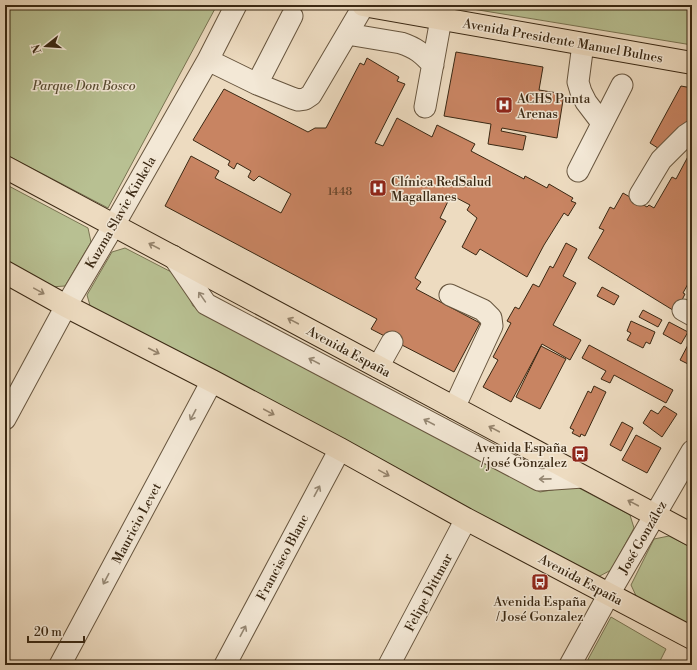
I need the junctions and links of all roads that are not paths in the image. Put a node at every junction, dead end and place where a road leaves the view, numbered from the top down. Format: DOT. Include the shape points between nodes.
graph roads {
  1 [pos="236,5"];
  2 [pos="364,5"];
  3 [pos="292,16"];
  4 [pos="441,19"];
  5 [pos="347,34"];
  6 [pos="583,44"];
  7 [pos="208,60"];
  8 [pos="692,63"];
  9 [pos="433,65"];
  10 [pos="257,84"];
  11 [pos="622,85"];
  12 [pos="425,107"];
  13 [pos="602,123"];
  14 [pos="692,132"];
  15 [pos="5,167"];
  16 [pos="578,171"];
  17 [pos="640,195"];
  18 [pos="114,225"];
  19 [pos="173,256"];
  20 [pos="5,272"];
  21 [pos="450,295"];
  22 [pos="66,306"];
  23 [pos="392,342"];
  24 [pos="378,367"];
  25 [pos="212,381"];
  26 [pos="454,408"];
  27 [pos="5,419"];
  28 [pos="340,449"];
  29 [pos="692,451"];
  30 [pos="583,477"];
  31 [pos="655,515"];
  32 [pos="466,519"];
  33 [pos="692,535"];
  34 [pos="609,594"];
  35 [pos="692,638"];
  36 [pos="60,665"];
  37 [pos="225,665"];
  38 [pos="389,665"];
  39 [pos="570,665"];
  1 -- 7 [label="street, Kuzma Slavic Kinkela"];
  2 -- 4 [label="main road, Avenida Presidente Manuel Bulnes"];
  2 -- 5 [label="street"];
  3 -- 10 [label="street"];
  4 -- 6 [label="main road, Avenida Presidente Manuel Bulnes"];
  4 -- 9 [label="street"];
  5 -- 9 [label="street" via="401,43 419,51"];
  5 -- 10 [label="street" via="311,95 305,99 298,100"];
  6 -- 8 [label="main road, Avenida Presidente Manuel Bulnes"];
  6 -- 13 [label="street" via="578,82 586,102"];
  7 -- 10 [label="street"];
  7 -- 18 [label="street, Kuzma Slavic Kinkela"];
  9 -- 12 [label="street"];
  11 -- 13 [label="street"];
  13 -- 16 [label="street"];
  14 -- 17 [label="street" via="661,160"];
  15 -- 18 [label="main road, Avenida España"];
  19 -- 18 [label="main road, Avenida España, one-way"];
  18 -- 22 [label="street, Kuzma Slavic Kinkela"];
  24 -- 19 [label="main road, Avenida España, one-way"];
  30 -- 19 [label="street, one-way" via="539,480 206,304"];
  20 -- 22 [label="main road, Avenida España, one-way"];
  21 -- 26 [label="street" via="483,310 491,318 492,326"];
  22 -- 25 [label="main road, Avenida España, one-way"];
  22 -- 27 [label="street, Kuzma Slavic Kinkela"];
  23 -- 24 [label="street"];
  24 -- 26 [label="main road, Avenida España"];
  25 -- 28 [label="main road, Avenida España, one-way"];
  25 -- 36 [label="street, Mauricio Levet, one-way"];
  30 -- 26 [label="main road, Avenida España, one-way"];
  28 -- 32 [label="main road, Avenida España, one-way"];
  37 -- 28 [label="street, Francisco Blanc, one-way"];
  29 -- 31 [label="street, José González"];
  31 -- 30 [label="main road, Avenida España, one-way"];
  31 -- 33 [label="main road, Avenida España"];
  31 -- 34 [label="street, José González"];
  32 -- 34 [label="main road, Avenida España"];
  32 -- 38 [label="street, Felipe Dittmar"];
  34 -- 35 [label="main road, Avenida España"];
  34 -- 39 [label="street, José González"];
}
